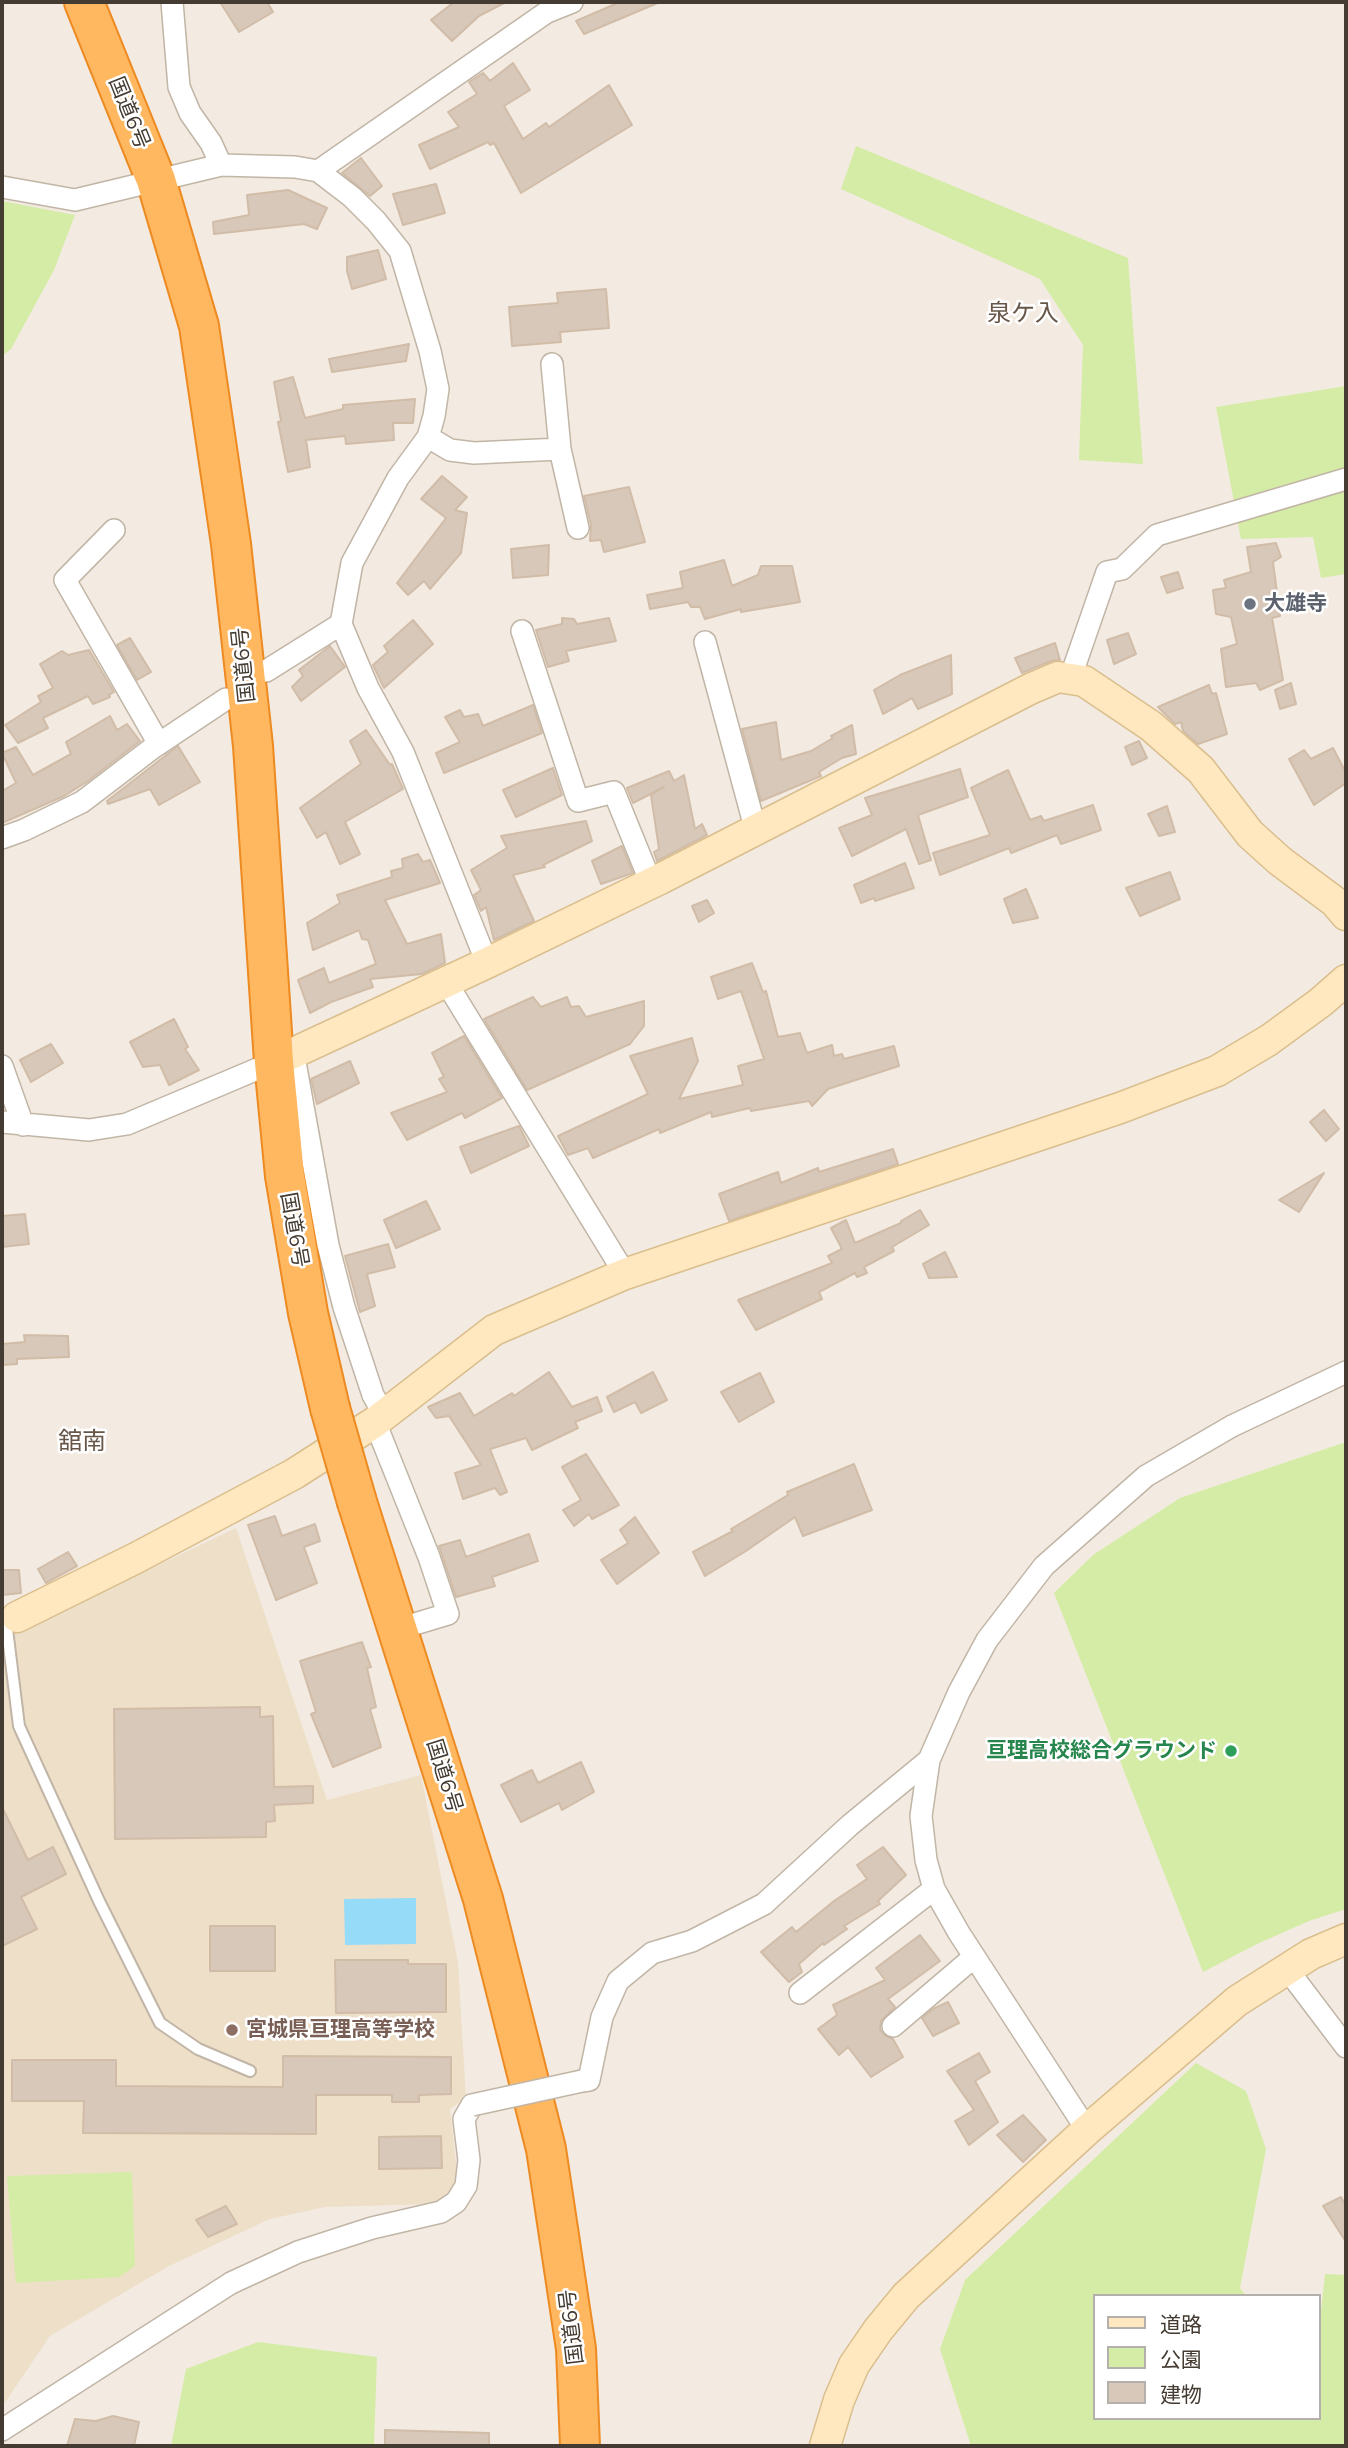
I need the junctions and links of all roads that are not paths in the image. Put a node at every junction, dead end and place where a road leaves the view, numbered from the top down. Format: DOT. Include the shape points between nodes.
graph roads {
  1 [pos="85,2"];
  2 [pos="172,2"];
  3 [pos="572,2"];
  4 [pos="546,7"];
  5 [pos="221,165"];
  6 [pos="318,172"];
  7 [pos="156,180"];
  8 [pos="2,187"];
  9 [pos="552,363"];
  10 [pos="428,437"];
  11 [pos="560,449"];
  12 [pos="1346,479"];
  13 [pos="578,528"];
  14 [pos="114,530"];
  15 [pos="341,624"];
  16 [pos="522,631"];
  17 [pos="705,642"];
  18 [pos="266,671"];
  19 [pos="1070,679"];
  20 [pos="226,699"];
  21 [pos="159,744"];
  22 [pos="756,831"];
  23 [pos="2,838"];
  24 [pos="652,883"];
  25 [pos="1346,915"];
  26 [pos="488,963"];
  27 [pos="1346,980"];
  28 [pos="446,982"];
  29 [pos="284,1057"];
  30 [pos="2,1066"];
  31 [pos="2,1122"];
  32 [pos="23,1125"];
  33 [pos="625,1273"];
  34 [pos="1346,1372"];
  35 [pos="380,1418"];
  36 [pos="8,1621"];
  37 [pos="398,1629"];
  38 [pos="929,1760"];
  39 [pos="934,1889"];
  40 [pos="1346,1939"];
  41 [pos="974,1957"];
  42 [pos="1287,1969"];
  43 [pos="800,1993"];
  44 [pos="893,2026"];
  45 [pos="1346,2047"];
  46 [pos="250,2071"];
  47 [pos="1087,2130"];
  48 [pos="2,2430"];
  49 [pos="580,2446"];
  50 [pos="825,2446"];
  1 -- 7 [label="highway, 国道6号"];
  2 -- 5 [label="street" via="179,86"];
  3 -- 4 [label="street"];
  4 -- 6 [label="street"];
  5 -- 6 [label="street"];
  5 -- 7 [label="street"];
  6 -- 10 [label="street" via="352,197 400,251 438,389"];
  7 -- 8 [label="street" via="75,200"];
  7 -- 29 [label="highway, 国道6号" via="199,326 231,544"];
  9 -- 11 [label="street"];
  10 -- 11 [label="street" via="450,450 474,453"];
  10 -- 15 [label="street" via="398,478 352,562"];
  11 -- 13 [label="street"];
  12 -- 19 [label="street" via="1157,534 1122,569 1107,572"];
  14 -- 21 [label="street" via="65,580"];
  15 -- 18 [label="street"];
  15 -- 26 [label="street" via="368,688 403,752"];
  16 -- 24 [label="street" via="578,801 614,792"];
  17 -- 22 [label="street"];
  19 -- 22 [label="street" via="1058,677 1030,689"];
  19 -- 25 [label="street" via="1084,681 1151,726 1201,770 1250,834"];
  20 -- 21 [label="street"];
  21 -- 23 [label="street" via="82,802"];
  22 -- 24 [label="street"];
  24 -- 26 [label="street"];
  26 -- 28 [label="street"];
  27 -- 33 [label="street" via="1269,1040 1217,1072"];
  28 -- 29 [label="street"];
  28 -- 33 [label="street"];
  29 -- 32 [label="street" via="127,1124 89,1130"];
  29 -- 35 [label="street" via="344,1307"];
  29 -- 37 [label="highway, 国道6号, bridge" via="285,1176 309,1313 330,1408"];
  30 -- 32 [label="street"];
  31 -- 32 [label="street"];
  33 -- 35 [label="street" via="494,1330"];
  34 -- 38 [label="street" via="1232,1426 1146,1476 1044,1566 987,1640"];
  35 -- 36 [label="street" via="294,1474"];
  35 -- 37 [label="street" via="448,1614"];
  36 -- 46 [label="lane" via="19,1726 160,2023 198,2049"];
  37 -- 49 [label="highway, 国道6号" via="483,1899 546,2149 576,2349"];
  38 -- 39 [label="street" via="921,1816"];
  38 -- 48 [label="street, bridge" via="764,1904 692,1941 652,1953 618,1981 602,2017 589,2080 472,2105 464,2119 469,2160 466,2186 456,2202 441,2212 298,2252 231,2283"];
  39 -- 41 [label="street"];
  39 -- 43 [label="street"];
  40 -- 42 [label="street"];
  41 -- 44 [label="street"];
  41 -- 47 [label="street"];
  42 -- 45 [label="street"];
  42 -- 47 [label="street" via="1237,2001"];
  47 -- 50 [label="street" via="906,2296 854,2365"];
}
